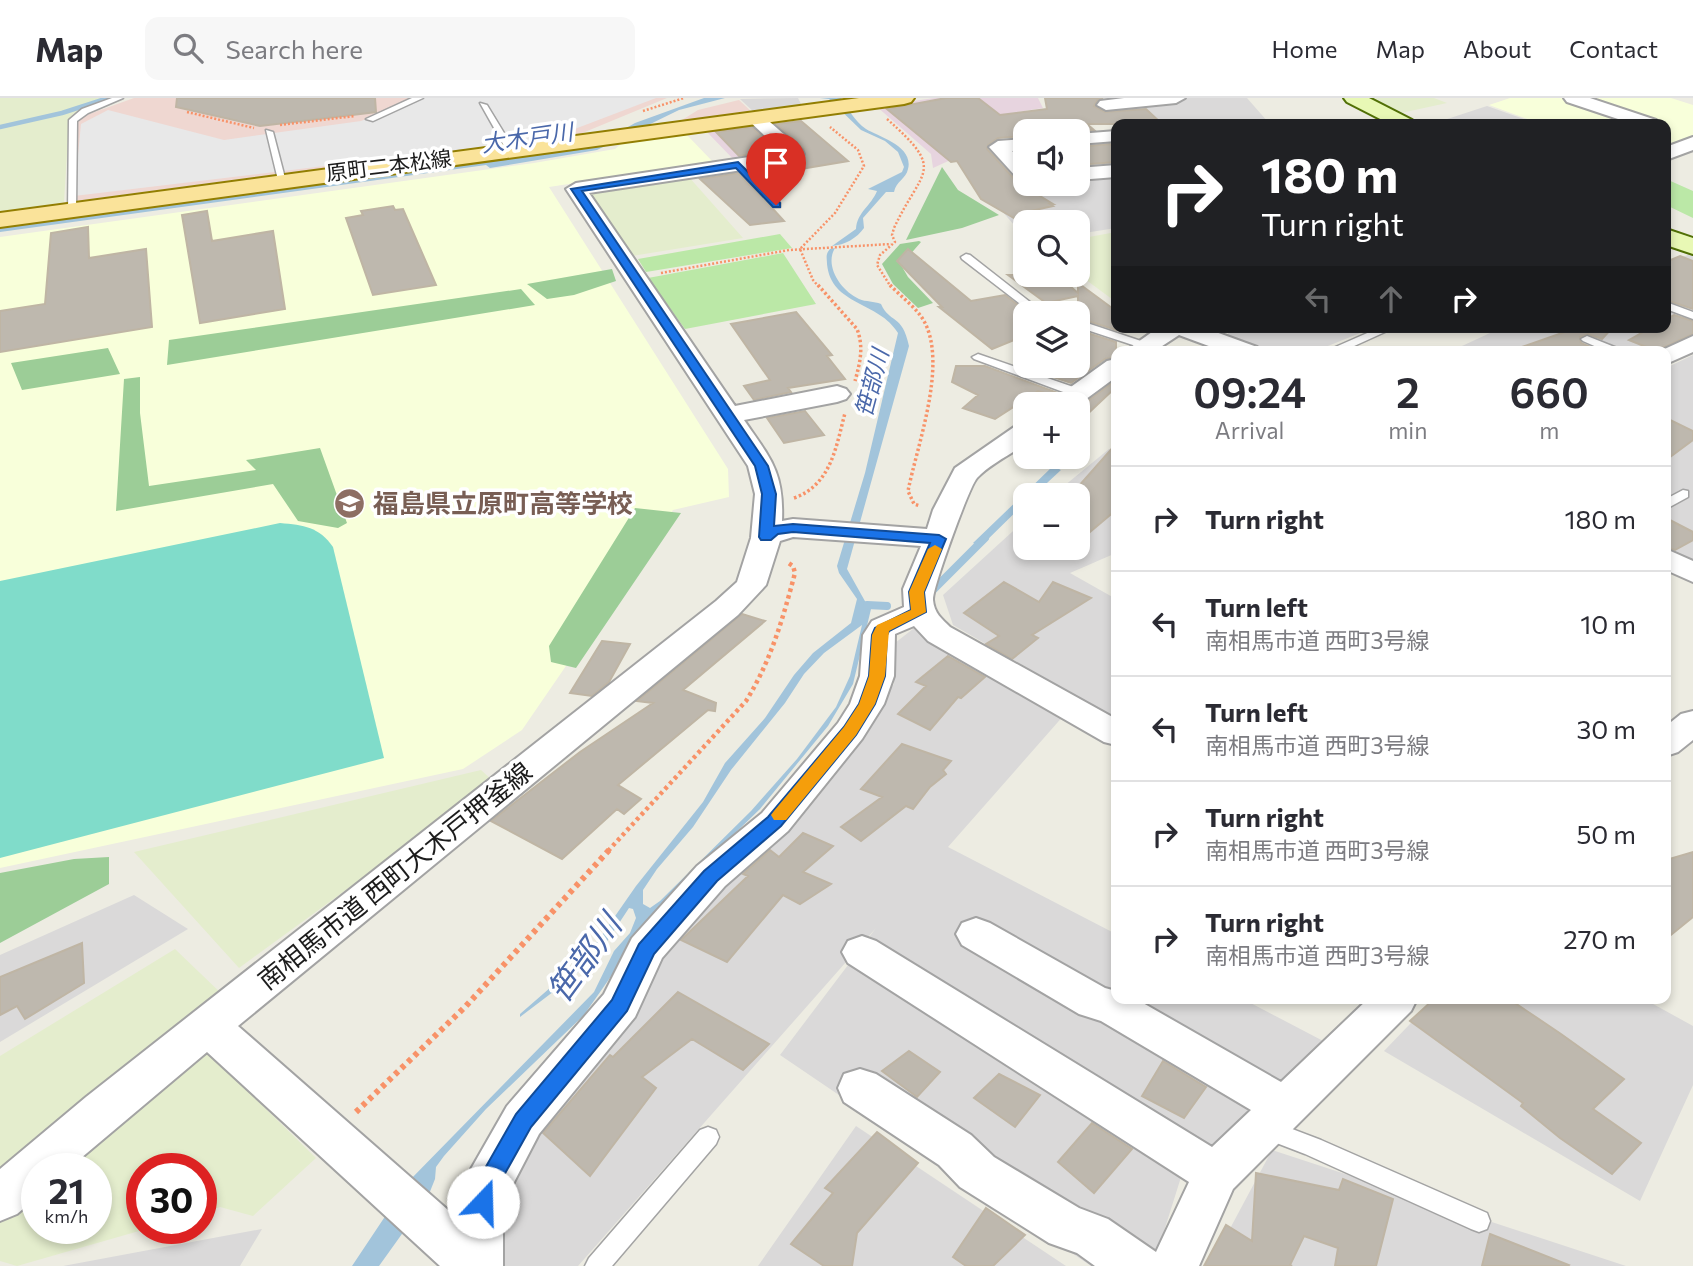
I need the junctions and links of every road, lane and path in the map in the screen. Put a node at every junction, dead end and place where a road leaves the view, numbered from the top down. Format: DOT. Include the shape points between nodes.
graph roads {
  1 [pos="119,98"];
  2 [pos="419,98"];
  3 [pos="904,98"];
  4 [pos="1177,98"];
  5 [pos="1354,98"];
  6 [pos="1573,98"];
  7 [pos="1103,102"];
  8 [pos="866,103"];
  9 [pos="483,105"];
  10 [pos="814,111"];
  11 [pos="187,112"];
  12 [pos="365,117"];
  13 [pos="756,119"];
  14 [pos="1112,119"];
  15 [pos="1395,119"];
  16 [pos="1635,119"];
  17 [pos="256,128"];
  18 [pos="269,129"];
  19 [pos="1111,136"];
  20 [pos="1090,138"];
  21 [pos="1687,138"];
  22 [pos="1013,145"];
  23 [pos="1671,150"];
  24 [pos="510,151"];
  25 [pos="1013,163"];
  26 [pos="738,165"];
  27 [pos="1111,171"];
  28 [pos="1090,173"];
  29 [pos="283,180"];
  30 [pos="776,205"];
  31 [pos="71,210"];
  32 [pos="0,220"];
  33 [pos="1671,238"];
  34 [pos="892,244"];
  35 [pos="1693,247"];
  36 [pos="803,248"];
  37 [pos="967,257"];
  38 [pos="635,277"];
  39 [pos="1024,301"];
  40 [pos="1671,307"];
  41 [pos="1693,316"];
  42 [pos="1090,328"];
  43 [pos="1196,333"];
  44 [pos="1201,333"];
  45 [pos="1376,333"];
  46 [pos="1587,339"];
  47 [pos="1693,343"];
  48 [pos="1134,346"];
  49 [pos="1151,346"];
  50 [pos="1233,346"];
  51 [pos="1345,346"];
  52 [pos="1604,346"];
  53 [pos="1671,354"];
  54 [pos="978,357"];
  55 [pos="1111,370"];
  56 [pos="845,392"];
  57 [pos="1055,392"];
  58 [pos="1080,392"];
  59 [pos="730,415"];
  60 [pos="1013,440"];
  61 [pos="1683,494"];
  62 [pos="1671,502"];
  63 [pos="943,526"];
  64 [pos="766,531"];
  65 [pos="1671,561"];
  66 [pos="1693,573"];
  67 [pos="918,612"];
  68 [pos="1693,722"];
  69 [pos="1111,731"];
  70 [pos="1671,740"];
  71 [pos="976,934"];
  72 [pos="862,952"];
  73 [pos="1391,1004"];
  74 [pos="209,1027"];
  75 [pos="860,1088"];
  76 [pos="1275,1117"];
  77 [pos="708,1137"];
  78 [pos="334,1139"];
  79 [pos="1216,1174"];
  80 [pos="0,1199"];
  81 [pos="1479,1222"];
  82 [pos="469,1260"];
  83 [pos="597,1266"];
  84 [pos="1137,1266"];
  85 [pos="1174,1266"];
  1 -- 31 [label="lane" via="73,120"];
  2 -- 12 [label="lane"];
  3 -- 8 [label="main road, 原町二本松線"];
  4 -- 7 [label="street"];
  5 -- 15 [label="street"];
  6 -- 16 [label="street"];
  7 -- 14 [label="street"];
  8 -- 10 [label="main road, 原町二本松線"];
  8 -- 34 [label="path" via="919,149 924,160 920,179 897,220"];
  9 -- 24 [label="lane"];
  10 -- 13 [label="main road, 原町二本松線"];
  10 -- 36 [label="path" via="858,150 864,166 835,213"];
  11 -- 17 [label="path"];
  12 -- 18 [label="path"];
  13 -- 24 [label="main road, 原町二本松線"];
  13 -- 26 [label="street" via="795,154"];
  18 -- 29 [label="lane"];
  19 -- 20 [label="street"];
  21 -- 23 [label="street"];
  22 -- 25 [label="street" via="998,147"];
  24 -- 29 [label="main road, 原町二本松線"];
  26 -- 30 [label="lane"];
  26 -- 38 [label="street" via="576,189"];
  27 -- 28 [label="street"];
  29 -- 31 [label="main road, 原町二本松線"];
  31 -- 32 [label="main road, 原町二本松線"];
  33 -- 35 [label="street"];
  34 -- 36 [label="path"];
  34 -- 63 [label="path" via="878,260 880,274 926,324 933,346 932,375 908,491 914,504"];
  36 -- 38 [label="path"];
  36 -- 56 [label="path" via="813,280 860,335 863,348"];
  37 -- 39 [label="lane"];
  38 -- 59 [label="street"];
  40 -- 41 [label="lane"];
  42 -- 48 [label="lane"];
  43 -- 49 [label="street"];
  44 -- 50 [label="street"];
  45 -- 51 [label="lane"];
  46 -- 52 [label="lane"];
  47 -- 53 [label="street"];
  54 -- 57 [label="lane"];
  55 -- 58 [label="street"];
  56 -- 59 [label="street"];
  56 -- 64 [label="path" via="823,481"];
  59 -- 64 [label="street" via="762,466"];
  60 -- 63 [label="street" via="965,474"];
  61 -- 62 [label="lane"];
  63 -- 64 [label="street" via="901,536 810,529"];
  63 -- 67 [label="street" via="916,592"];
  64 -- 74 [label="street, 南相馬市道 西町大木戸押釜線" via="751,585 727,608"];
  64 -- 78 [label="path" via="795,573 774,649 746,701 466,1006"];
  65 -- 66 [label="street"];
  67 -- 69 [label="street" via="939,634"];
  67 -- 82 [label="street" via="883,628 877,676 850,731 775,822 710,876 646,949 620,1005 523,1121 488,1184"];
  68 -- 70 [label="street"];
  71 -- 76 [label="street" via="1094,1002 1113,1007"];
  72 -- 79 [label="street"];
  73 -- 76 [label="street"];
  74 -- 78 [label="street"];
  74 -- 80 [label="street, 南相馬市道 西町大木戸押釜線"];
  75 -- 84 [label="street" via="955,1150 977,1172"];
  76 -- 79 [label="street"];
  76 -- 81 [label="lane"];
  77 -- 83 [label="lane"];
  78 -- 82 [label="street"];
  79 -- 85 [label="street"];
}
